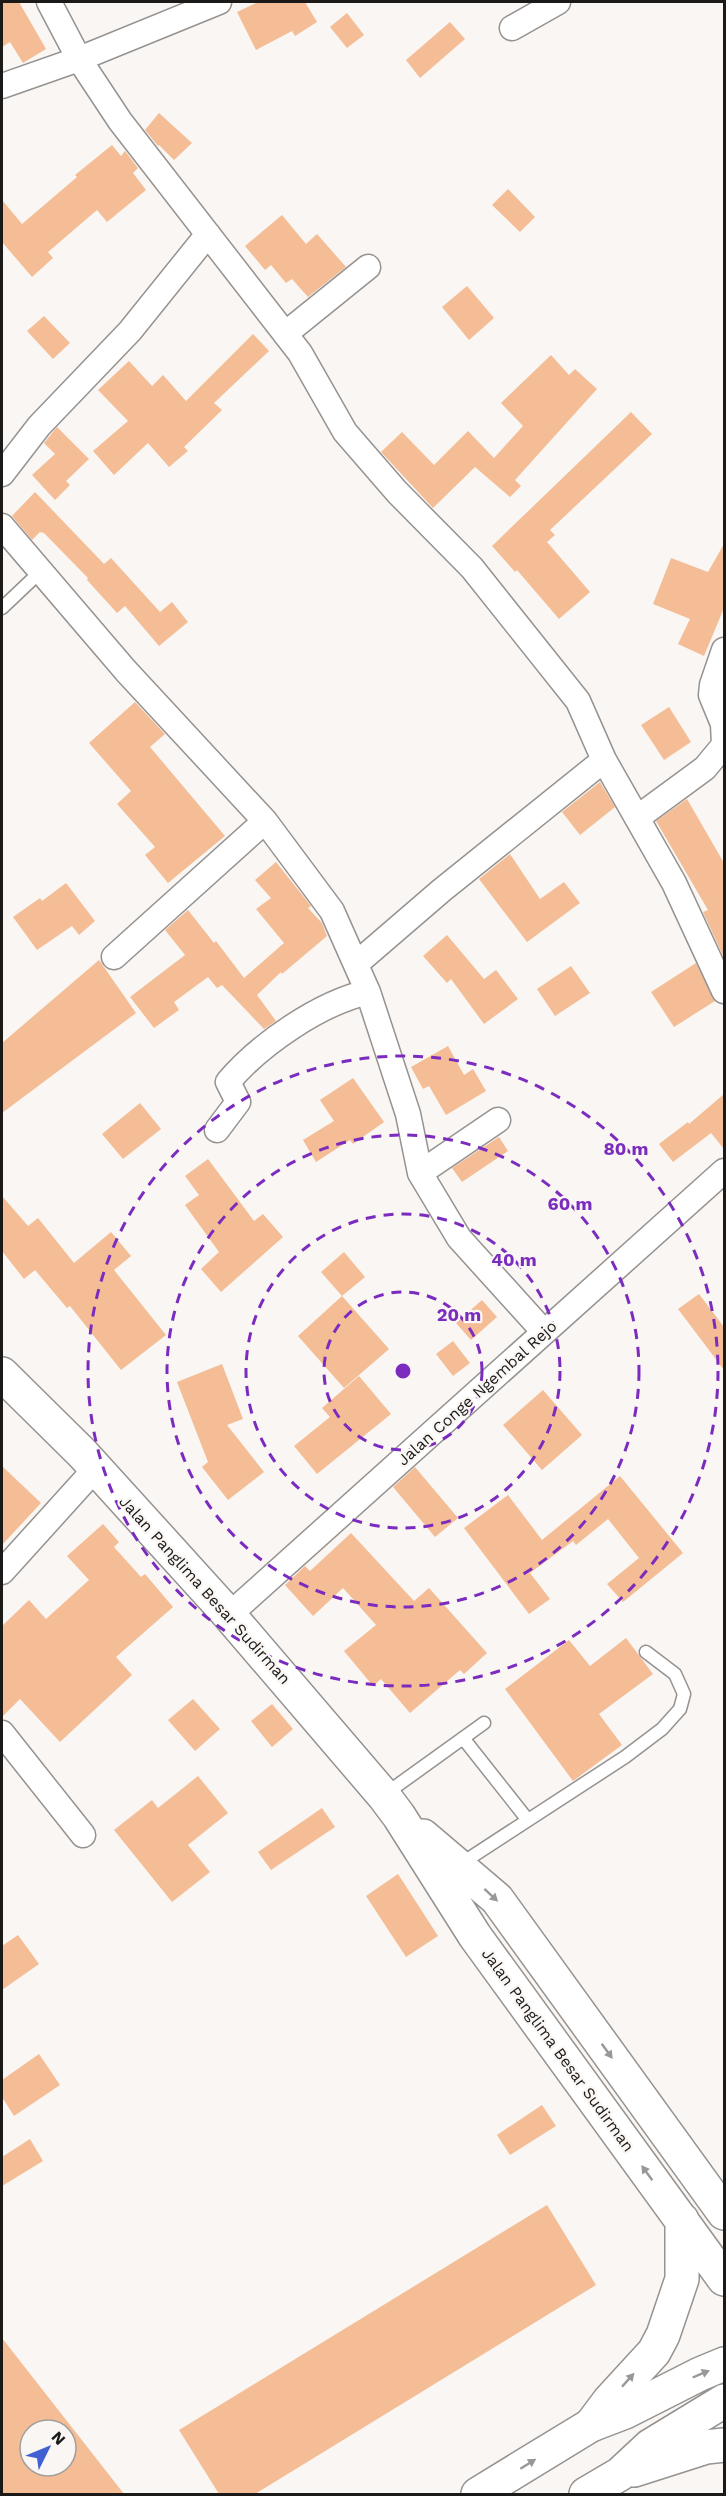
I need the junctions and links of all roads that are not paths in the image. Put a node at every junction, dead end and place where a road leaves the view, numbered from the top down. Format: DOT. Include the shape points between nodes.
graph roads {
  1 [pos="49,2"];
  2 [pos="216,2"];
  3 [pos="558,2"];
  4 [pos="512,28"];
  5 [pos="79,59"];
  6 [pos="2,86"];
  7 [pos="208,234"];
  8 [pos="368,267"];
  9 [pos="285,334"];
  10 [pos="2,474"];
  11 [pos="2,526"];
  12 [pos="40,572"];
  13 [pos="2,608"];
  14 [pos="724,650"];
  15 [pos="724,745"];
  16 [pos="604,760"];
  17 [pos="637,818"];
  18 [pos="265,821"];
  19 [pos="114,957"];
  20 [pos="356,964"];
  21 [pos="724,991"];
  22 [pos="368,992"];
  23 [pos="498,1120"];
  24 [pos="217,1130"];
  25 [pos="724,1171"];
  26 [pos="420,1173"];
  27 [pos="544,1332"];
  28 [pos="2,1374"];
  29 [pos="96,1468"];
  30 [pos="2,1572"];
  31 [pos="230,1615"];
  32 [pos="646,1652"];
  33 [pos="484,1723"];
  34 [pos="2,1733"];
  35 [pos="464,1738"];
  36 [pos="391,1806"];
  37 [pos="527,1819"];
  38 [pos="83,1835"];
  39 [pos="458,1866"];
  40 [pos="724,2213"];
  41 [pos="682,2220"];
  42 [pos="724,2279"];
  43 [pos="724,2364"];
  44 [pos="724,2401"];
  45 [pos="591,2425"];
  46 [pos="724,2445"];
  47 [pos="620,2474"];
  48 [pos="478,2494"];
  49 [pos="586,2494"];
  1 -- 5 [label="street"];
  2 -- 5 [label="street"];
  3 -- 4 [label="street"];
  5 -- 6 [label="street"];
  5 -- 7 [label="street" via="120,121"];
  7 -- 9 [label="street"];
  7 -- 10 [label="street" via="130,331 39,426"];
  8 -- 9 [label="street"];
  9 -- 16 [label="street" via="345,432 472,568 578,701"];
  11 -- 12 [label="street"];
  12 -- 13 [label="lane"];
  12 -- 18 [label="street"];
  14 -- 15 [label="street" via="711,695 723,724"];
  15 -- 17 [label="street" via="705,768"];
  16 -- 17 [label="street"];
  16 -- 20 [label="street"];
  17 -- 21 [label="street" via="674,883"];
  18 -- 19 [label="street"];
  18 -- 20 [label="street" via="332,911"];
  20 -- 22 [label="street"];
  22 -- 24 [label="street" via="325,1008 256,1054 228,1082 238,1102"];
  22 -- 26 [label="street" via="408,1114"];
  23 -- 26 [label="street"];
  25 -- 27 [label="street, Jalan Conge Ngembal Rejo"];
  26 -- 27 [label="street" via="459,1238"];
  27 -- 31 [label="street, Jalan Conge Ngembal Rejo"];
  28 -- 29 [label="main road, Jalan Panglima Besar Sudirman"];
  29 -- 30 [label="street"];
  29 -- 31 [label="main road, Jalan Panglima Besar Sudirman"];
  31 -- 36 [label="main road, Jalan Panglima Besar Sudirman"];
  32 -- 37 [label="lane" via="675,1674 684,1694 680,1708 662,1729 624,1757"];
  33 -- 35 [label="lane"];
  34 -- 38 [label="street"];
  35 -- 36 [label="lane"];
  35 -- 37 [label="lane"];
  36 -- 39 [label="main road, Jalan Panglima Besar Sudirman"];
  41 -- 36 [label="main road, Jalan Panglima Besar Sudirman, one-way" via="475,1936"];
  37 -- 39 [label="lane"];
  39 -- 40 [label="main road, Jalan Panglima Besar Sudirman, one-way" via="497,1899"];
  41 -- 42 [label="main road, Jalan Panglima Besar Sudirman"];
  45 -- 41 [label="main road, one-way" via="654,2352 663,2335 682,2279"];
  45 -- 43 [label="main road, one-way"];
  44 -- 47 [label="main road" via="650,2446"];
  48 -- 45 [label="main road, one-way"];
  46 -- 47 [label="main road"];
  47 -- 49 [label="main road"];
}
